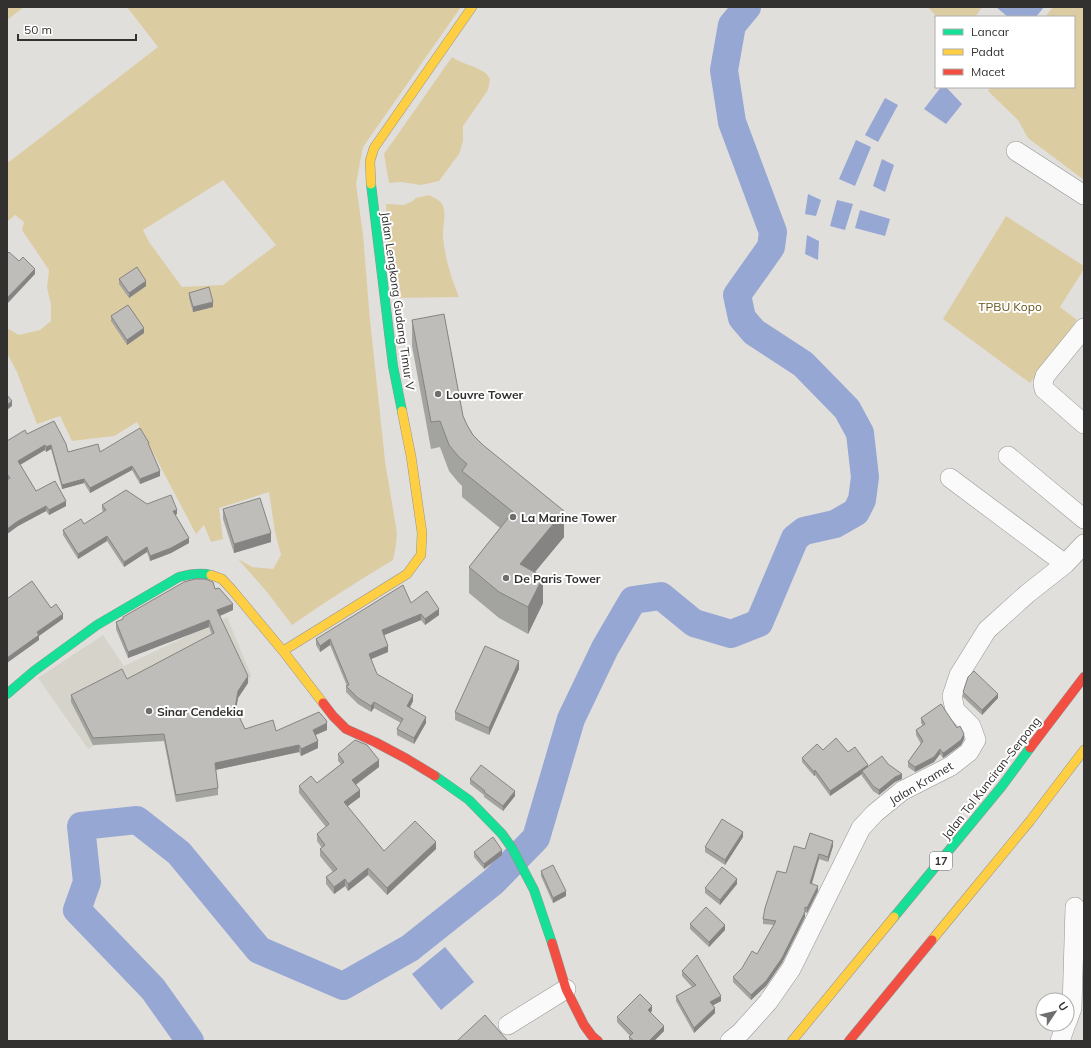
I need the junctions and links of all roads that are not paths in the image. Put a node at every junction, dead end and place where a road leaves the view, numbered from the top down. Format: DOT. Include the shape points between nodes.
graph roads {
  1 [pos="472,7"];
  2 [pos="1016,151"];
  3 [pos="1084,195"];
  4 [pos="1084,328"];
  5 [pos="1084,424"];
  6 [pos="1008,456"];
  7 [pos="950,478"];
  8 [pos="1084,519"];
  9 [pos="1084,544"];
  10 [pos="1065,564"];
  11 [pos="283,651"];
  12 [pos="1084,677"];
  13 [pos="7,694"];
  14 [pos="1084,750"];
  15 [pos="1075,907"];
  16 [pos="566,989"];
  17 [pos="1072,992"];
  18 [pos="508,1025"];
  19 [pos="598,1041"];
  20 [pos="730,1041"];
  21 [pos="792,1041"];
  22 [pos="849,1041"];
  1 -- 11 [label="main road, Jalan Lengkong Gudang Timur V" via="374,148 370,162 393,366 411,456 422,533 421,555 406,574"];
  2 -- 3 [label="street"];
  4 -- 5 [label="street" via="1045,376 1043,383 1044,389"];
  6 -- 8 [label="street"];
  7 -- 10 [label="street"];
  9 -- 10 [label="street, Jalan Kramet"];
  10 -- 20 [label="street, Jalan Kramet" via="987,630 959,675 952,696 956,710 971,726 976,740 969,752 951,766 902,791 861,828 791,969 768,1002"];
  11 -- 13 [label="main road" via="222,579 194,573 179,577 97,625"];
  11 -- 16 [label="main road" via="346,729 407,759 442,780 469,800 502,834 534,890"];
  12 -- 21 [label="main road, Jalan Tol Kunciran–Serpong / 17" via="1002,786"];
  14 -- 22 [label="main road" via="1030,821"];
  15 -- 17 [label="street"];
  16 -- 18 [label="street"];
  16 -- 19 [label="main road" via="584,1025"];
}
